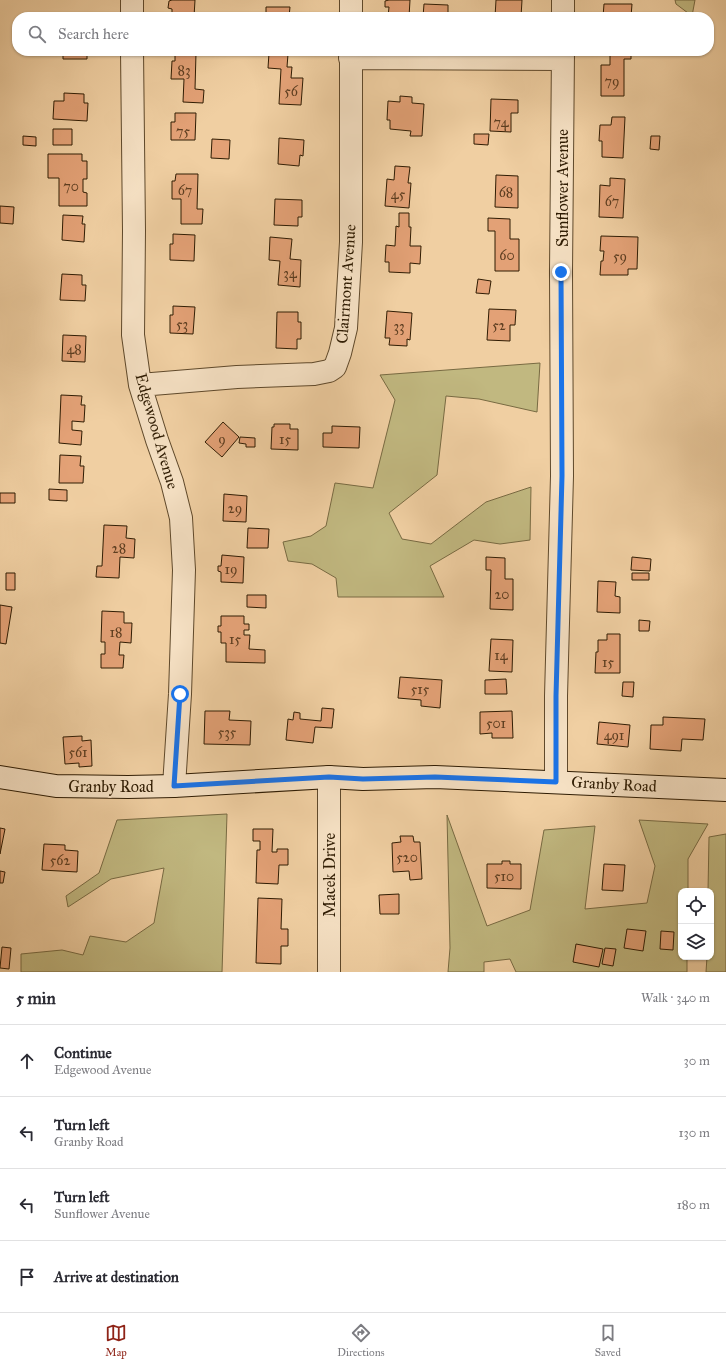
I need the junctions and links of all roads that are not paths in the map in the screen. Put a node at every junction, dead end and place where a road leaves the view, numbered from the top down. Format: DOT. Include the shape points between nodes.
graph roads {
  1 [pos="132,0"];
  2 [pos="351,0"];
  3 [pos="563,0"];
  4 [pos="132,12"];
  5 [pos="351,12"];
  6 [pos="563,12"];
  7 [pos="132,56"];
  8 [pos="351,56"];
  9 [pos="563,56"];
  10 [pos="140,385"];
  11 [pos="0,777"];
  12 [pos="329,777"];
  13 [pos="556,782"];
  14 [pos="174,786"];
  15 [pos="726,790"];
  16 [pos="329,972"];
  1 -- 4 [label="street"];
  2 -- 5 [label="street"];
  3 -- 6 [label="street"];
  7 -- 10 [label="street, Edgewood Avenue" via="133,335"];
  8 -- 10 [label="street, Clairmont Avenue" via="351,242 346,328 335,367 314,374"];
  9 -- 13 [label="street, Sunflower Avenue" via="562,476"];
  10 -- 14 [label="street, Edgewood Avenue" via="172,482 181,518 184,570"];
  11 -- 14 [label="street, Granby Road" via="56,786"];
  12 -- 13 [label="street, Granby Road" via="435,777"];
  12 -- 14 [label="street, Granby Road"];
  12 -- 16 [label="street, Macek Drive"];
  13 -- 15 [label="street, Granby Road"];
}
